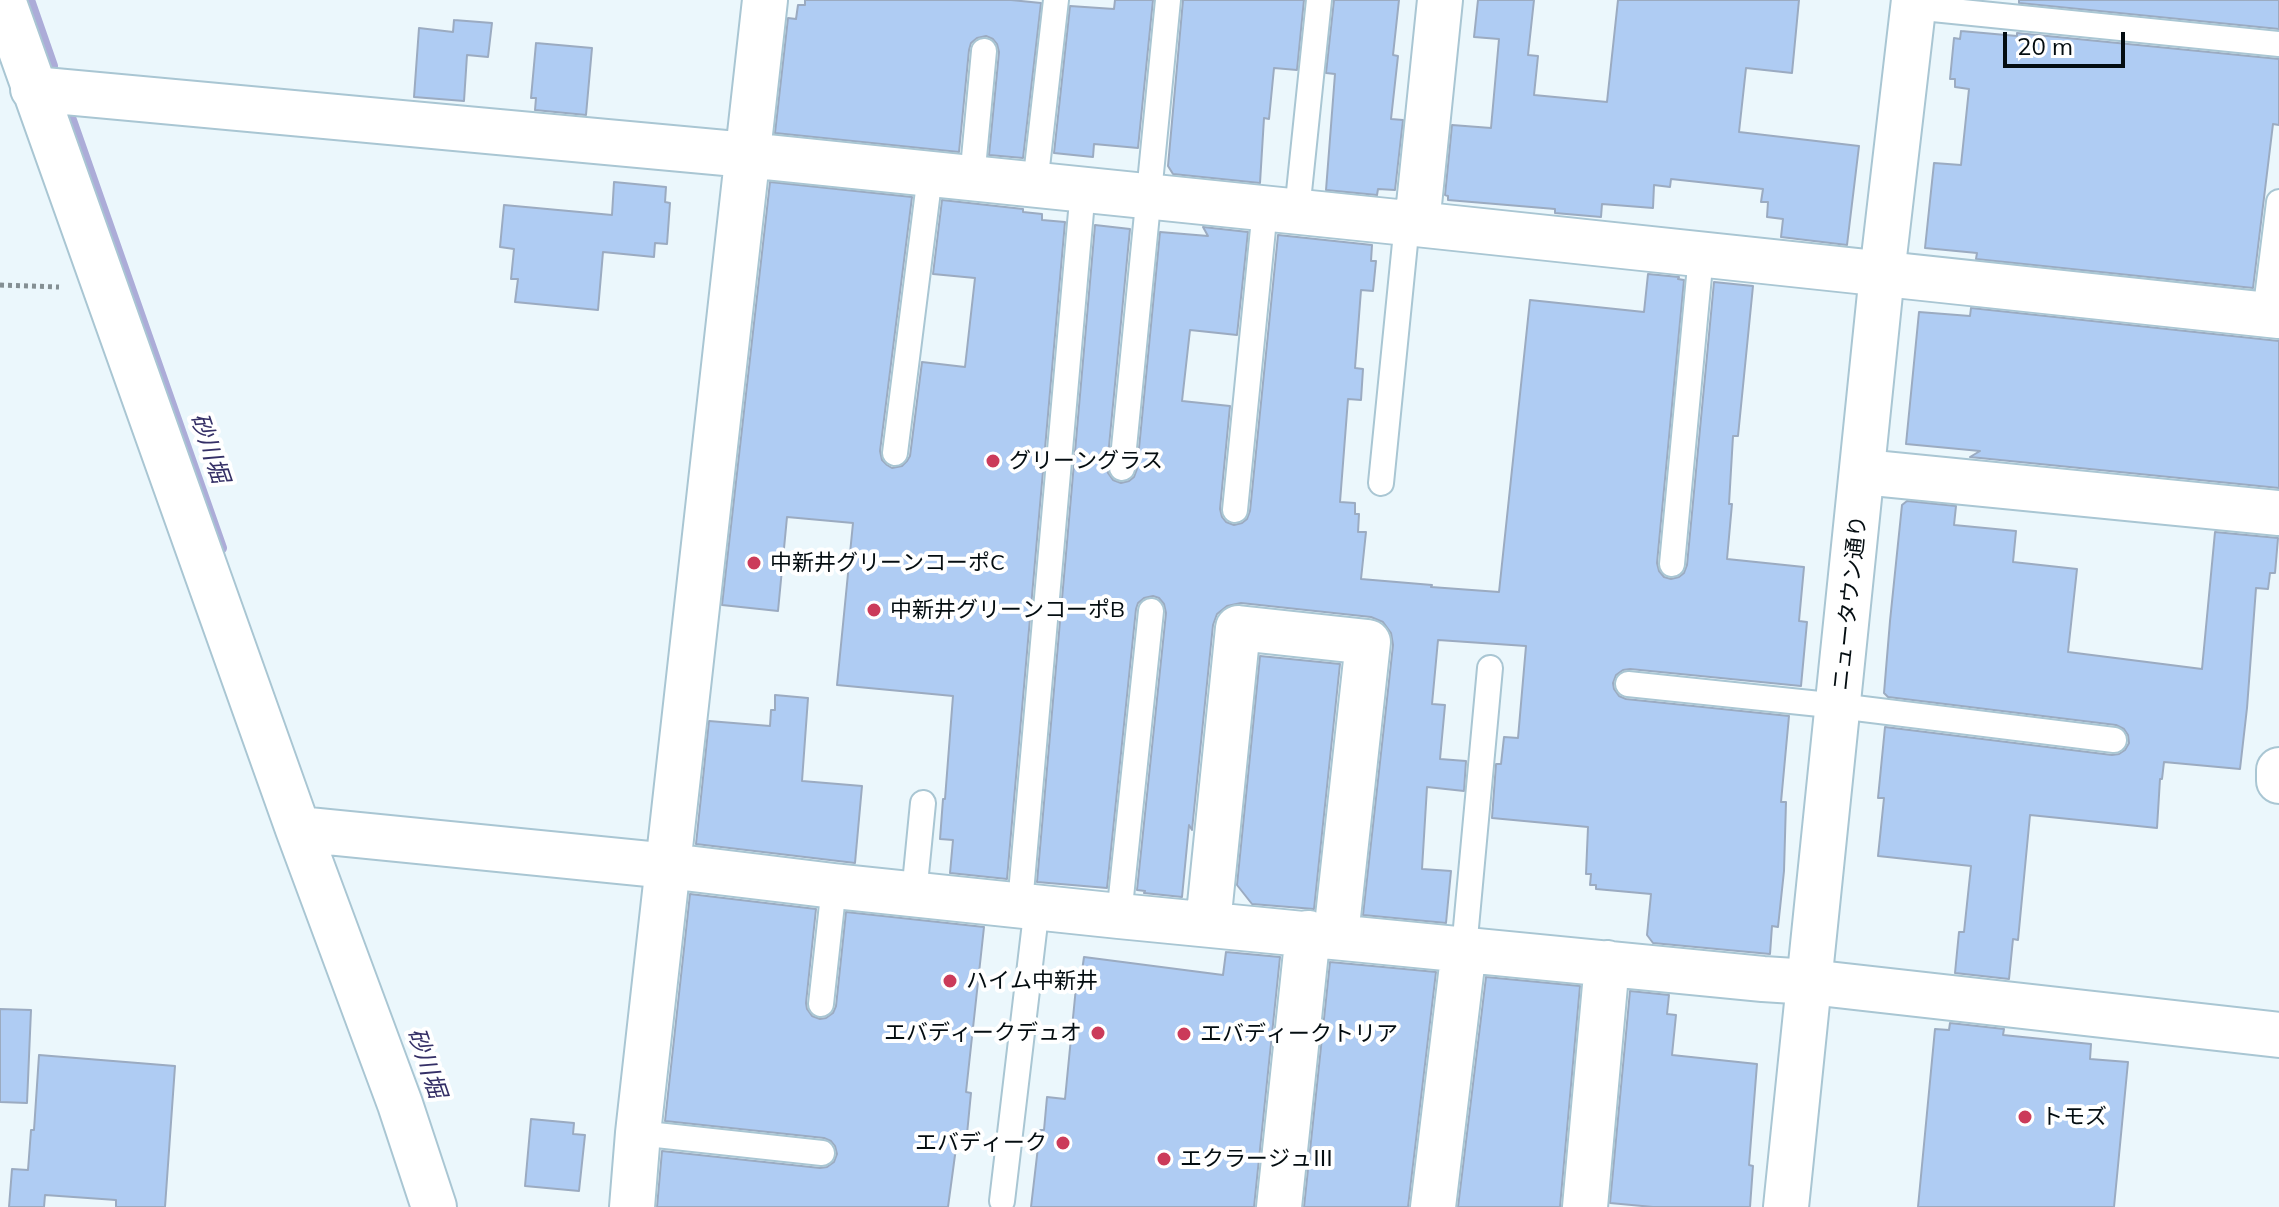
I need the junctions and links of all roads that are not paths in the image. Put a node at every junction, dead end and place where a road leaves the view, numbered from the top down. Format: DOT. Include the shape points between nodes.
graph roads {
  1 [pos="3,0"];
  2 [pos="765,0"];
  3 [pos="1056,0"];
  4 [pos="1168,0"];
  5 [pos="1319,0"];
  6 [pos="1440,0"];
  7 [pos="1913,3"];
  8 [pos="2279,44"];
  9 [pos="984,51"];
  10 [pos="33,89"];
  11 [pos="747,155"];
  12 [pos="951,177"];
  13 [pos="1035,185"];
  14 [pos="1083,189"];
  15 [pos="1149,196"];
  16 [pos="2279,202"];
  17 [pos="1281,210"];
  18 [pos="1412,223"];
  19 [pos="1701,255"];
  20 [pos="1882,274"];
  21 [pos="2272,315"];
  22 [pos="895,453"];
  23 [pos="1122,468"];
  24 [pos="1863,472"];
  25 [pos="1381,483"];
  26 [pos="1235,510"];
  27 [pos="2279,513"];
  28 [pos="1672,564"];
  29 [pos="1151,611"];
  30 [pos="1490,668"];
  31 [pos="1628,684"];
  32 [pos="1839,706"];
  33 [pos="2114,740"];
  34 [pos="2279,770"];
  35 [pos="2279,781"];
  36 [pos="923,803"];
  37 [pos="298,829"];
  38 [pos="669,866"];
  39 [pos="834,886"];
  40 [pos="914,894"];
  41 [pos="1028,905"];
  42 [pos="1119,916"];
  43 [pos="1208,924"];
  44 [pos="1322,934"];
  45 [pos="1464,949"];
  46 [pos="1607,963"];
  47 [pos="1810,982"];
  48 [pos="821,1004"];
  49 [pos="2279,1035"];
  50 [pos="638,1133"];
  51 [pos="822,1153"];
  52 [pos="1002,1201"];
  53 [pos="434,1207"];
  54 [pos="632,1207"];
  55 [pos="1279,1207"];
  56 [pos="1433,1207"];
  57 [pos="1585,1207"];
  58 [pos="1786,1207"];
  1 -- 10 [label="street"];
  2 -- 11 [label="street"];
  3 -- 13 [label="lane"];
  4 -- 15 [label="lane"];
  5 -- 17 [label="lane"];
  6 -- 18 [label="street"];
  7 -- 8 [label="lane"];
  7 -- 20 [label="street, ニュータウン通り"];
  9 -- 12 [label="lane"];
  10 -- 11 [label="street"];
  10 -- 37 [label="street"];
  11 -- 12 [label="street"];
  11 -- 38 [label="street"];
  12 -- 13 [label="street"];
  12 -- 22 [label="lane"];
  13 -- 14 [label="street"];
  14 -- 15 [label="street"];
  14 -- 41 [label="lane"];
  15 -- 17 [label="street"];
  15 -- 23 [label="lane"];
  16 -- 21 [label="lane"];
  17 -- 18 [label="street"];
  17 -- 26 [label="lane"];
  18 -- 19 [label="street"];
  18 -- 25 [label="lane"];
  19 -- 20 [label="street"];
  19 -- 28 [label="lane"];
  20 -- 21 [label="street"];
  20 -- 24 [label="street, ニュータウン通り"];
  24 -- 27 [label="street"];
  24 -- 32 [label="street, ニュータウン通り"];
  29 -- 42 [label="lane"];
  30 -- 45 [label="lane"];
  31 -- 32 [label="lane"];
  32 -- 33 [label="lane"];
  32 -- 47 [label="street, ニュータウン通り"];
  34 -- 35 [label="street"];
  36 -- 40 [label="lane"];
  37 -- 38 [label="street"];
  37 -- 53 [label="street"];
  38 -- 39 [label="street"];
  38 -- 50 [label="street"];
  39 -- 40 [label="street"];
  39 -- 48 [label="lane"];
  40 -- 41 [label="street"];
  41 -- 42 [label="street"];
  41 -- 52 [label="lane"];
  42 -- 43 [label="street"];
  43 -- 44 [label="street"];
  43 -- 44 [label="street" via="1238,628 1368,642"];
  44 -- 45 [label="street"];
  44 -- 55 [label="street"];
  45 -- 46 [label="street"];
  45 -- 56 [label="street"];
  46 -- 47 [label="street"];
  46 -- 57 [label="street"];
  47 -- 49 [label="street"];
  47 -- 58 [label="street, ニュータウン通り"];
  50 -- 51 [label="lane"];
  50 -- 54 [label="street"];
}
